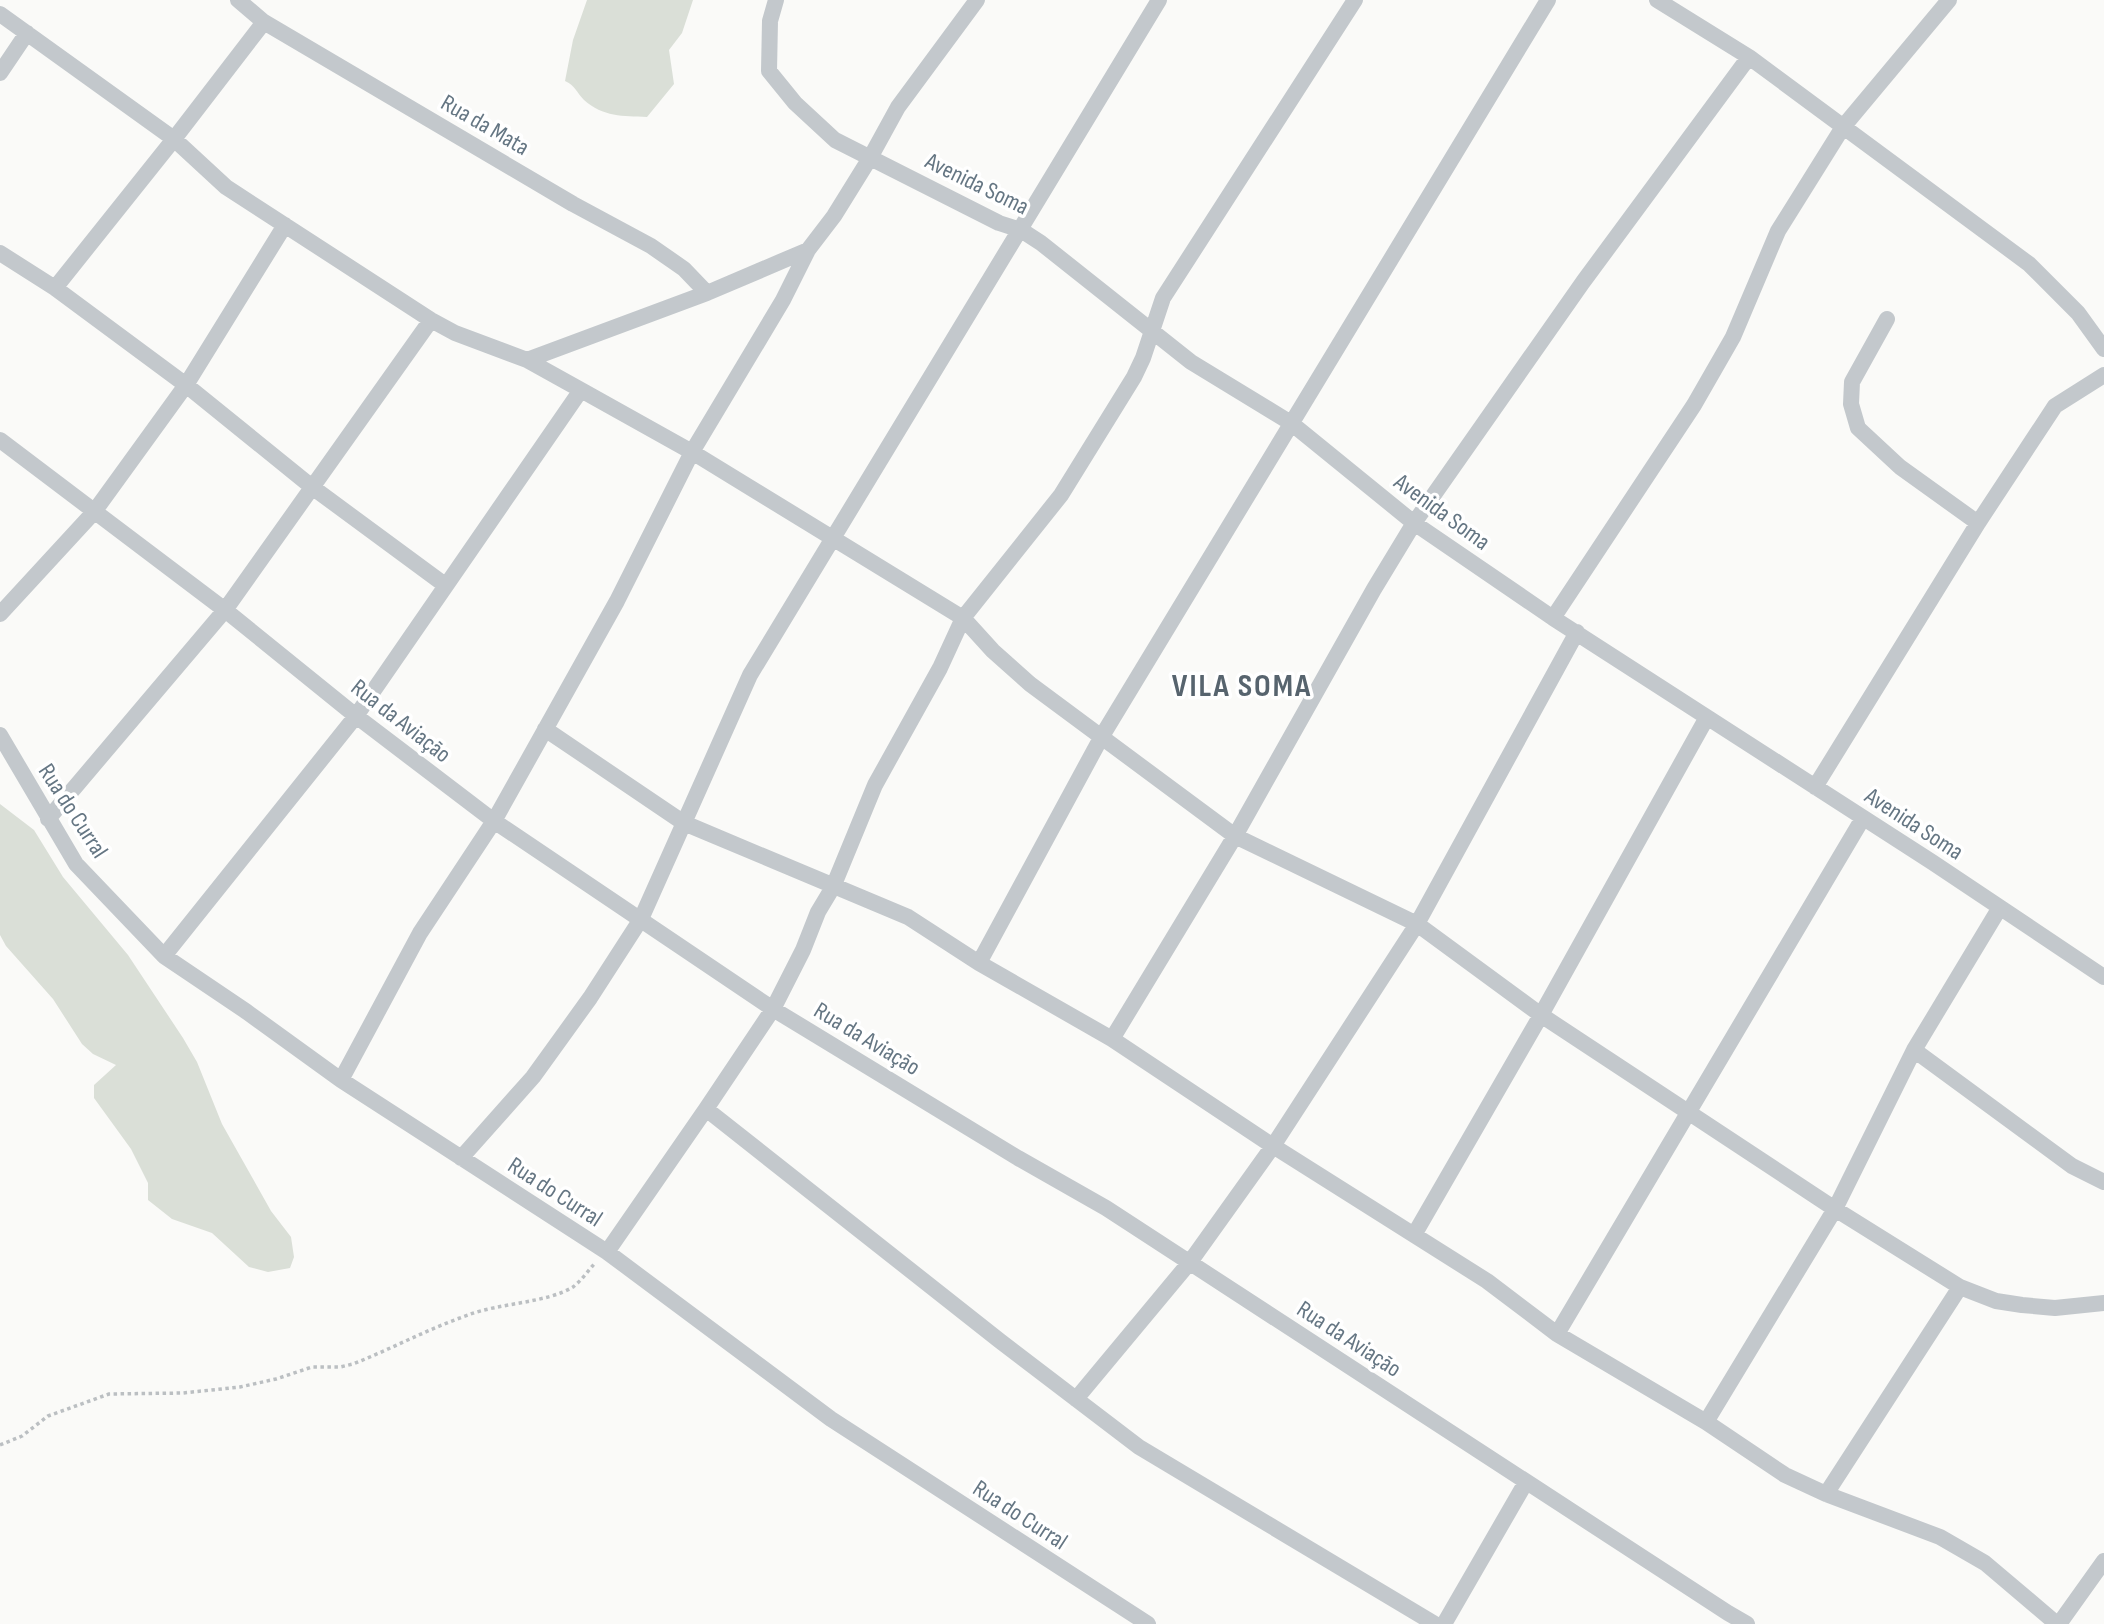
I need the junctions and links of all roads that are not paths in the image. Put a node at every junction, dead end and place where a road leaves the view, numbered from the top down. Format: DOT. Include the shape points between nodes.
graph roads {
  1 [pos="238,0"];
  2 [pos="775,0"];
  3 [pos="977,0"];
  4 [pos="1159,0"];
  5 [pos="1355,0"];
  6 [pos="1548,0"];
  7 [pos="1657,0"];
  8 [pos="1949,0"];
  9 [pos="0,14"];
  10 [pos="264,22"];
  11 [pos="27,33"];
  12 [pos="1749,57"];
  13 [pos="0,73"];
  14 [pos="1843,127"];
  15 [pos="174,139"];
  16 [pos="870,158"];
  17 [pos="285,225"];
  18 [pos="1021,230"];
  19 [pos="808,250"];
  20 [pos="0,253"];
  21 [pos="55,288"];
  22 [pos="708,293"];
  23 [pos="1887,319"];
  24 [pos="430,320"];
  25 [pos="1150,330"];
  26 [pos="2104,349"];
  27 [pos="527,360"];
  28 [pos="2104,375"];
  29 [pos="186,385"];
  30 [pos="581,390"];
  31 [pos="1292,423"];
  32 [pos="0,440"];
  33 [pos="692,452"];
  34 [pos="313,487"];
  35 [pos="94,512"];
  36 [pos="1414,523"];
  37 [pos="1978,523"];
  38 [pos="832,539"];
  39 [pos="445,585"];
  40 [pos="225,611"];
  41 [pos="0,614"];
  42 [pos="963,618"];
  43 [pos="1553,618"];
  44 [pos="1577,632"];
  45 [pos="356,716"];
  46 [pos="1706,719"];
  47 [pos="545,729"];
  48 [pos="0,735"];
  49 [pos="1102,736"];
  50 [pos="1815,787"];
  51 [pos="1863,818"];
  52 [pos="48,819"];
  53 [pos="494,821"];
  54 [pos="684,823"];
  55 [pos="1235,836"];
  56 [pos="833,887"];
  57 [pos="1998,909"];
  58 [pos="641,919"];
  59 [pos="1417,924"];
  60 [pos="164,956"];
  61 [pos="979,963"];
  62 [pos="2104,977"];
  63 [pos="773,1009"];
  64 [pos="1541,1015"];
  65 [pos="1112,1040"];
  66 [pos="1914,1050"];
  67 [pos="341,1080"];
  68 [pos="706,1109"];
  69 [pos="1689,1112"];
  70 [pos="1273,1146"];
  71 [pos="461,1158"];
  72 [pos="2104,1182"];
  73 [pos="1835,1209"];
  74 [pos="1414,1235"];
  75 [pos="607,1252"];
  76 [pos="1190,1262"];
  77 [pos="1960,1287"];
  78 [pos="2104,1303"];
  79 [pos="1557,1334"];
  80 [pos="1076,1399"];
  81 [pos="1706,1422"];
  82 [pos="1526,1482"];
  83 [pos="1826,1494"];
  84 [pos="2104,1561"];
  85 [pos="1148,1624"];
  86 [pos="1435,1624"];
  87 [pos="1444,1624"];
  88 [pos="1747,1624"];
  89 [pos="2058,1624"];
  1 -- 10 [label="street, Rua da Mata"];
  2 -- 16 [label="street, Avenida Soma" via="769,71 835,140"];
  3 -- 16 [label="street" via="898,107"];
  4 -- 18 [label="street"];
  5 -- 25 [label="street" via="1163,298"];
  6 -- 31 [label="street"];
  7 -- 12 [label="street"];
  8 -- 14 [label="street"];
  9 -- 11 [label="street"];
  10 -- 15 [label="street"];
  10 -- 22 [label="street, Rua da Mata" via="651,246"];
  11 -- 13 [label="street"];
  11 -- 15 [label="street"];
  12 -- 14 [label="street"];
  12 -- 36 [label="street"];
  14 -- 26 [label="street" via="2029,264 2078,313"];
  14 -- 43 [label="street" via="1777,231 1733,337 1694,405"];
  15 -- 17 [label="street" via="226,187"];
  15 -- 21 [label="street"];
  16 -- 18 [label="street, Avenida Soma"];
  16 -- 19 [label="street"];
  17 -- 24 [label="street"];
  17 -- 29 [label="street"];
  18 -- 25 [label="street, Avenida Soma"];
  18 -- 38 [label="street"];
  19 -- 22 [label="street"];
  19 -- 33 [label="street"];
  20 -- 21 [label="street"];
  21 -- 29 [label="street"];
  22 -- 27 [label="street"];
  23 -- 37 [label="street" via="1852,382 1851,404 1858,428 1900,467"];
  24 -- 27 [label="street"];
  24 -- 34 [label="street"];
  25 -- 31 [label="street, Avenida Soma" via="1191,362"];
  25 -- 42 [label="street" via="1134,377 1061,495"];
  27 -- 30 [label="street"];
  28 -- 37 [label="street" via="2055,406"];
  29 -- 34 [label="street"];
  29 -- 35 [label="street"];
  30 -- 33 [label="street"];
  30 -- 39 [label="street"];
  31 -- 36 [label="street, Avenida Soma"];
  31 -- 49 [label="street"];
  32 -- 35 [label="street, Rua da Aviação"];
  33 -- 38 [label="street"];
  33 -- 47 [label="street" via="617,601"];
  34 -- 39 [label="street"];
  34 -- 40 [label="street"];
  35 -- 40 [label="street, Rua da Aviação"];
  35 -- 41 [label="street"];
  36 -- 43 [label="street, Avenida Soma"];
  36 -- 55 [label="street"];
  37 -- 50 [label="street"];
  38 -- 42 [label="street"];
  38 -- 54 [label="street" via="750,675"];
  39 -- 45 [label="street"];
  40 -- 45 [label="street, Rua da Aviação"];
  40 -- 52 [label="street"];
  42 -- 49 [label="street" via="1030,684"];
  42 -- 56 [label="street" via="875,785"];
  43 -- 44 [label="street, Avenida Soma"];
  44 -- 46 [label="street, Avenida Soma"];
  44 -- 59 [label="street"];
  45 -- 53 [label="street, Rua da Aviação"];
  45 -- 60 [label="street"];
  46 -- 50 [label="street, Avenida Soma"];
  46 -- 64 [label="street"];
  47 -- 53 [label="street"];
  47 -- 54 [label="street"];
  48 -- 52 [label="street, Rua do Curral"];
  49 -- 55 [label="street"];
  49 -- 61 [label="street"];
  50 -- 51 [label="street, Avenida Soma"];
  51 -- 57 [label="street, Avenida Soma"];
  51 -- 69 [label="street"];
  52 -- 60 [label="street, Rua do Curral" via="76,864"];
  53 -- 58 [label="street, Rua da Aviação"];
  53 -- 67 [label="street" via="420,933"];
  54 -- 56 [label="street"];
  54 -- 58 [label="street"];
  55 -- 59 [label="street"];
  55 -- 65 [label="street"];
  56 -- 61 [label="street" via="908,917"];
  56 -- 63 [label="street"];
  57 -- 62 [label="street, Avenida Soma"];
  57 -- 66 [label="street"];
  58 -- 63 [label="street, Rua da Aviação"];
  58 -- 71 [label="street" via="533,1077"];
  59 -- 64 [label="street"];
  59 -- 70 [label="street"];
  60 -- 67 [label="street, Rua do Curral"];
  61 -- 65 [label="street"];
  63 -- 68 [label="street"];
  63 -- 76 [label="street, Rua da Aviação"];
  64 -- 69 [label="street"];
  64 -- 74 [label="street"];
  65 -- 70 [label="street"];
  66 -- 72 [label="street" via="2072,1166"];
  66 -- 73 [label="street"];
  67 -- 71 [label="street, Rua do Curral"];
  68 -- 75 [label="street"];
  68 -- 80 [label="street"];
  69 -- 73 [label="street"];
  69 -- 79 [label="street"];
  70 -- 74 [label="street"];
  70 -- 76 [label="street"];
  71 -- 75 [label="street, Rua do Curral"];
  73 -- 77 [label="street"];
  73 -- 81 [label="street"];
  74 -- 79 [label="street" via="1487,1281"];
  75 -- 85 [label="street, Rua do Curral" via="831,1419"];
  76 -- 80 [label="street"];
  76 -- 82 [label="street, Rua da Aviação"];
  77 -- 78 [label="street" via="2022,1305 2055,1308"];
  77 -- 83 [label="street"];
  79 -- 81 [label="street"];
  80 -- 86 [label="street" via="1139,1447"];
  81 -- 83 [label="street" via="1785,1475"];
  82 -- 87 [label="street"];
  82 -- 88 [label="street, Rua da Aviação"];
  83 -- 89 [label="street" via="1940,1536 1985,1563"];
  84 -- 89 [label="street"];
}
